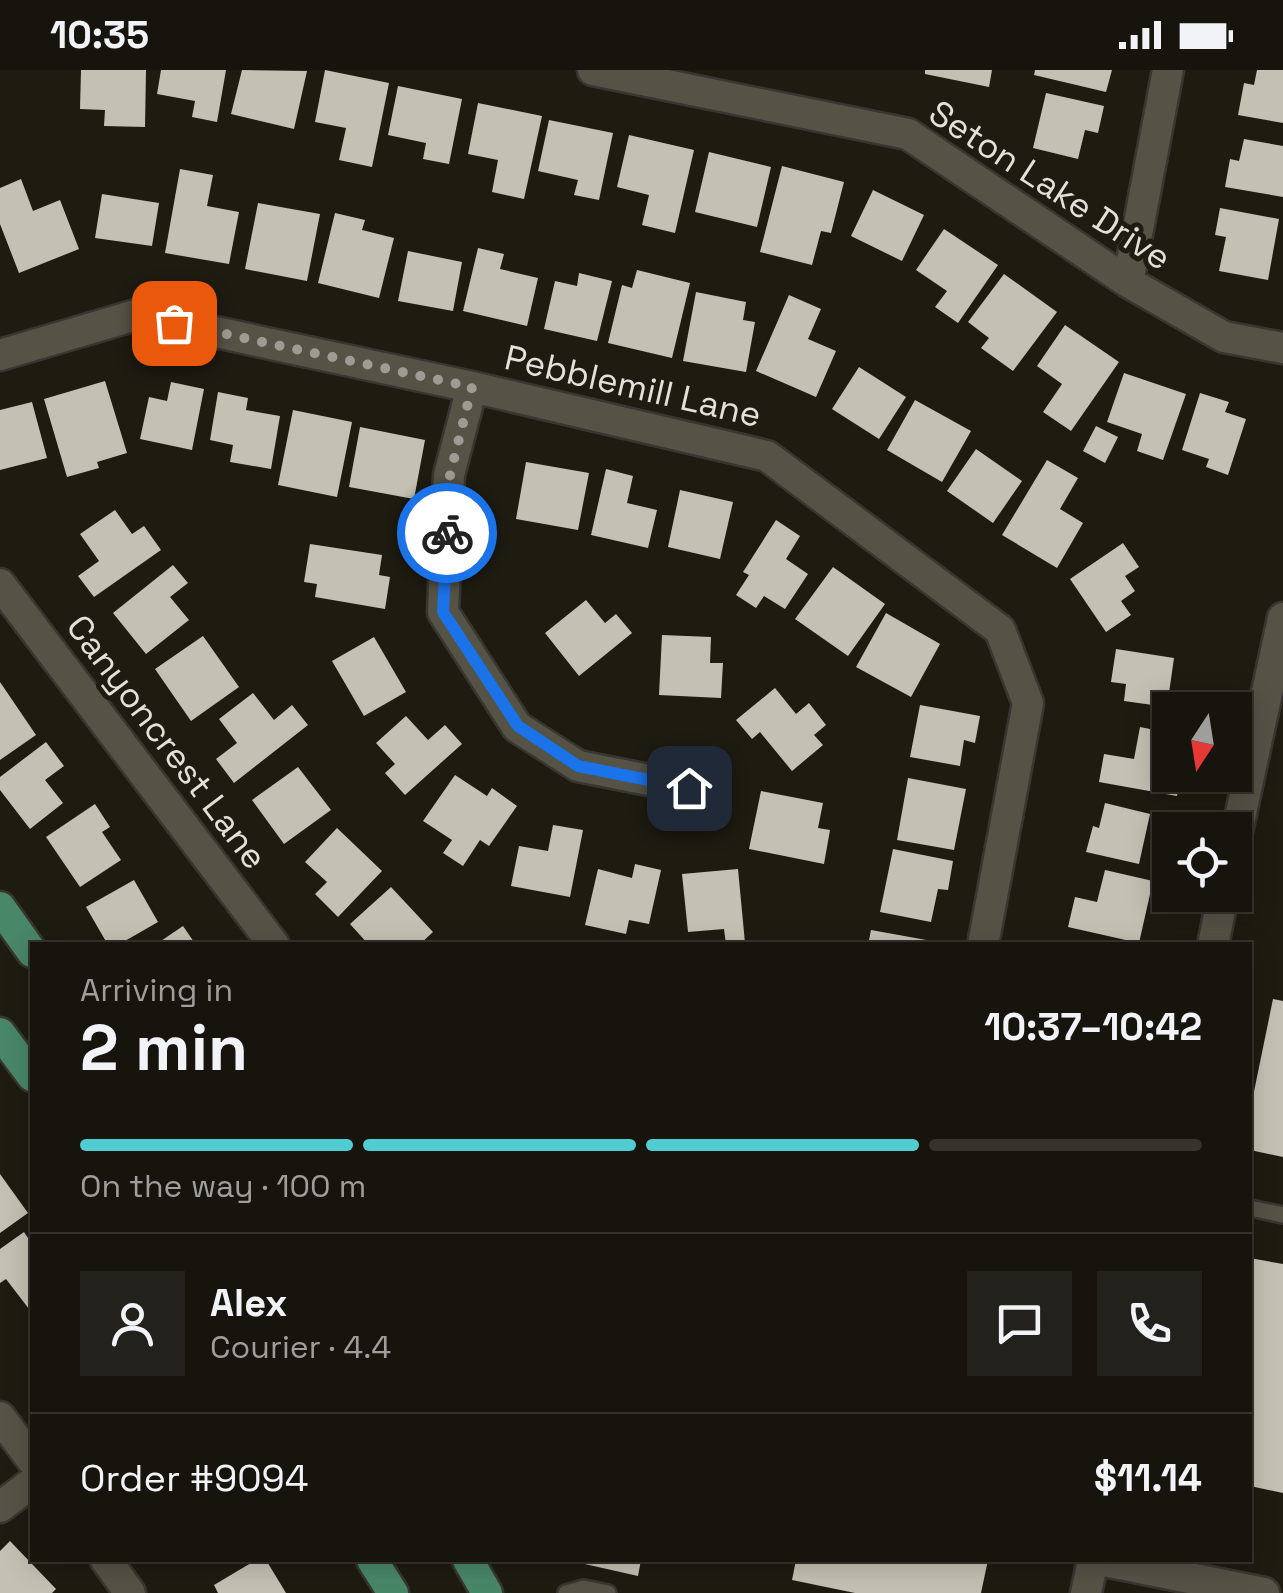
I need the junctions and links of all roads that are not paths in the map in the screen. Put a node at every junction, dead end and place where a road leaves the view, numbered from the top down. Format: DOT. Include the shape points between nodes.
graph roads {
  1 [pos="594,70"];
  2 [pos="1168,70"];
  3 [pos="1128,282"];
  4 [pos="1283,348"];
  5 [pos="0,355"];
  6 [pos="472,387"];
  7 [pos="0,584"];
  8 [pos="1283,618"];
  9 [pos="689,788"];
  10 [pos="1241,812"];
  11 [pos="0,907"];
  12 [pos="1221,912"];
  13 [pos="272,942"];
  14 [pos="984,942"];
  15 [pos="1215,942"];
  16 [pos="30,949"];
  17 [pos="0,1032"];
  18 [pos="30,1073"];
  19 [pos="1252,1208"];
  20 [pos="1283,1214"];
  21 [pos="0,1416"];
  22 [pos="30,1457"];
  23 [pos="30,1484"];
  24 [pos="0,1506"];
  25 [pos="107,1562"];
  26 [pos="373,1562"];
  27 [pos="469,1562"];
  28 [pos="1095,1562"];
  29 [pos="1106,1562"];
  30 [pos="130,1593"];
  31 [pos="393,1593"];
  32 [pos="486,1593"];
  33 [pos="566,1593"];
  34 [pos="608,1593"];
  35 [pos="1086,1593"];
  36 [pos="1264,1593"];
  1 -- 3 [label="street, Seton Lake Drive" via="908,134"];
  2 -- 3 [label="street"];
  3 -- 4 [label="street, Seton Lake Drive" via="1224,336"];
  5 -- 6 [label="street, Pebblemill Lane" via="136,315"];
  6 -- 9 [label="street" via="450,475 443,612 518,726 578,766"];
  6 -- 14 [label="street, Pebblemill Lane" via="767,456 1000,630 1028,702"];
  7 -- 13 [label="street, Canyoncrest Lane"];
  8 -- 10 [label="street"];
  11 -- 16 [label="main road"];
  12 -- 15 [label="street"];
  17 -- 18 [label="main road"];
  19 -- 20 [label="lane"];
  21 -- 22 [label="street"];
  23 -- 24 [label="street"];
  25 -- 30 [label="street"];
  26 -- 31 [label="main road"];
  27 -- 32 [label="main road"];
  28 -- 35 [label="street"];
  29 -- 36 [label="street"];
  33 -- 34 [label="lane"];
}
